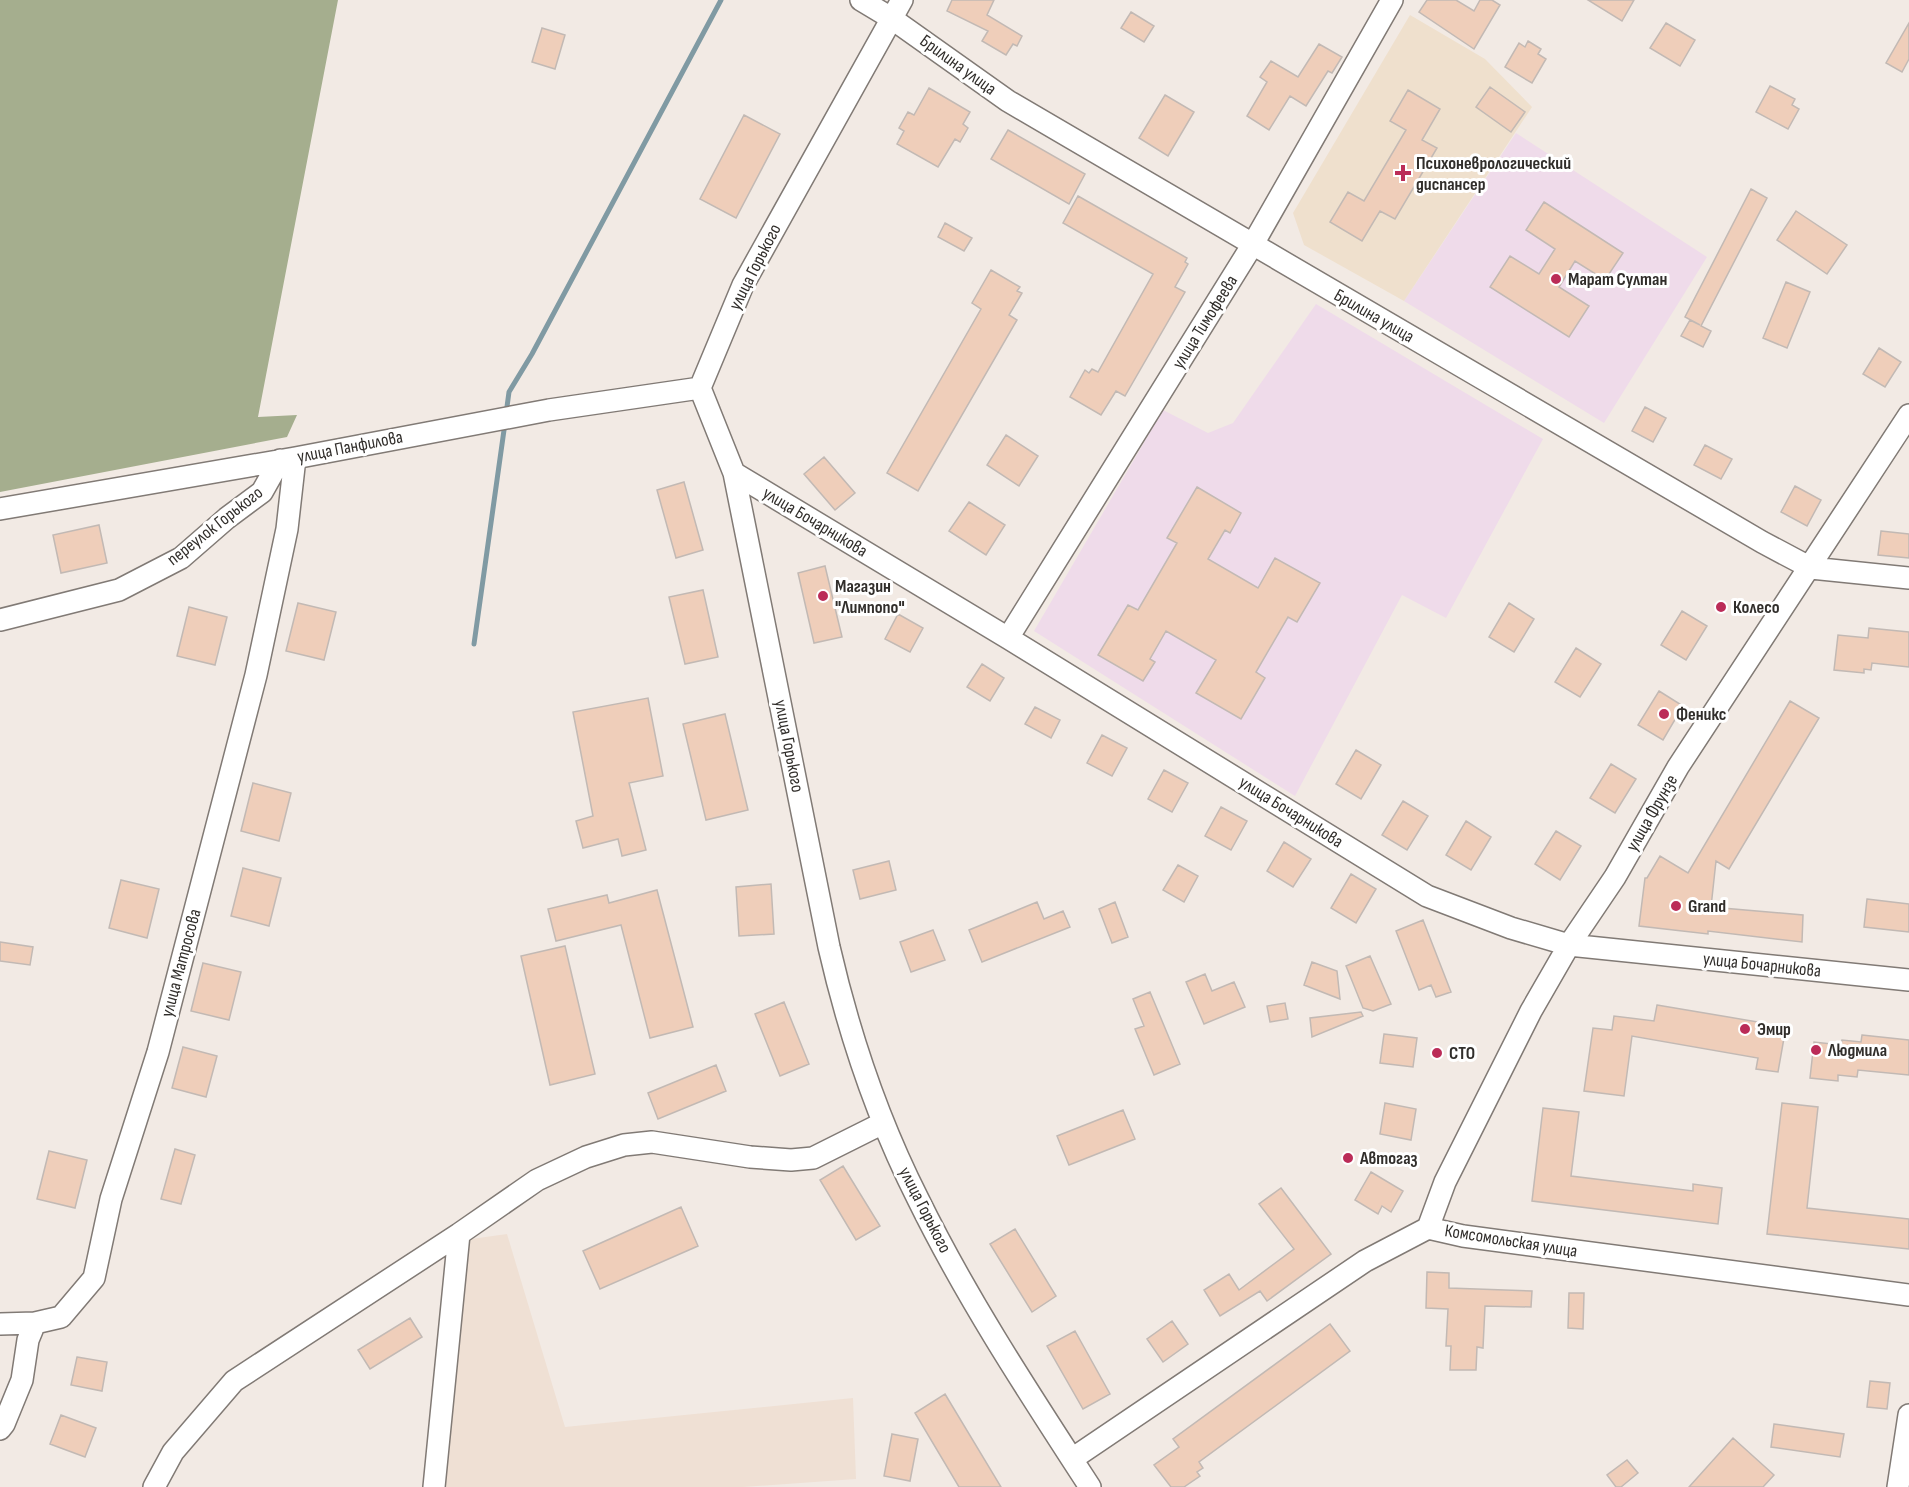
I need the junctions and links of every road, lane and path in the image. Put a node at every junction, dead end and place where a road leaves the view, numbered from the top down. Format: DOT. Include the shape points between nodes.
graph roads {
  1 [pos="861,0"];
  2 [pos="1392,0"];
  3 [pos="897,9"];
  4 [pos="1253,244"];
  5 [pos="700,388"];
  6 [pos="1909,415"];
  7 [pos="288,459"];
  8 [pos="734,473"];
  9 [pos="0,509"];
  10 [pos="1811,568"];
  11 [pos="1909,578"];
  12 [pos="0,620"];
  13 [pos="1008,638"];
  14 [pos="1569,945"];
  15 [pos="1909,980"];
  16 [pos="883,1123"];
  17 [pos="1428,1228"];
  18 [pos="459,1234"];
  19 [pos="1909,1295"];
  20 [pos="35,1323"];
  21 [pos="0,1324"];
  22 [pos="1909,1415"];
  23 [pos="0,1429"];
  24 [pos="1072,1459"];
  25 [pos="154,1487"];
  26 [pos="434,1487"];
  27 [pos="1090,1487"];
  28 [pos="1898,1487"];
  1 -- 3 [label="street, Брилина улица"];
  2 -- 4 [label="street, улица Тимофеева"];
  3 -- 4 [label="street, Брилина улица" via="1008,101"];
  3 -- 5 [label="street, улица Горького" via="742,285"];
  4 -- 10 [label="street, Брилина улица"];
  4 -- 13 [label="street, улица Тимофеева"];
  5 -- 7 [label="street, улица Панфилова" via="549,410"];
  5 -- 8 [label="street, улица Горького"];
  6 -- 10 [label="street, улица Фрунзе"];
  7 -- 9 [label="street, улица Панфилова"];
  7 -- 12 [label="street, переулок Горького" via="262,492 181,558 119,590"];
  7 -- 20 [label="street, улица Матросова" via="287,529 256,675 158,1052 111,1199 94,1278 62,1317"];
  8 -- 13 [label="street, улица Бочарникова"];
  8 -- 16 [label="street, улица Горького" via="836,978"];
  10 -- 11 [label="street, Брилина улица"];
  10 -- 14 [label="street, улица Фрунзе" via="1678,767 1615,877"];
  13 -- 14 [label="street, улица Бочарникова" via="1427,896"];
  14 -- 15 [label="street, улица Бочарникова"];
  14 -- 17 [label="street, улица Фрунзе" via="1445,1182"];
  16 -- 18 [label="street" via="813,1158 802,1159 750,1157 652,1142 624,1145 586,1157 537,1180"];
  16 -- 24 [label="street, улица Горького" via="917,1199 973,1300"];
  17 -- 19 [label="street, Комсомольская улица" via="1462,1236"];
  17 -- 24 [label="street, Комсомольская улица" via="1365,1261"];
  18 -- 25 [label="street" via="234,1382 173,1452"];
  18 -- 26 [label="street"];
  20 -- 21 [label="street, улица Матросова"];
  20 -- 23 [label="street" via="28,1340 22,1380"];
  22 -- 28 [label="street"];
  24 -- 27 [label="street, улица Горького"];
}
